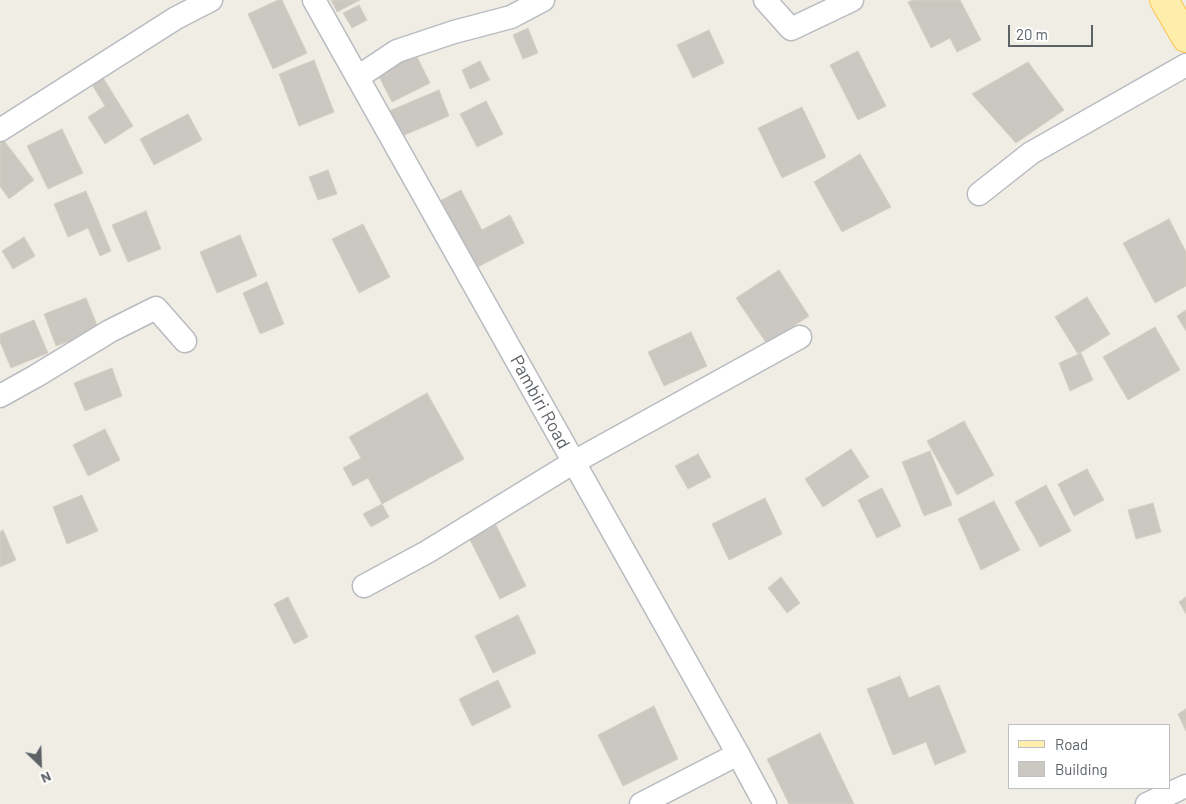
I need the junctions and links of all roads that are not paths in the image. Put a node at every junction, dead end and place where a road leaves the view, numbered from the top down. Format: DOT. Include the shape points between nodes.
graph roads {
  1 [pos="211,0"];
  2 [pos="314,0"];
  3 [pos="543,0"];
  4 [pos="765,0"];
  5 [pos="852,0"];
  6 [pos="1164,0"];
  7 [pos="1186,38"];
  8 [pos="1186,66"];
  9 [pos="358,77"];
  10 [pos="0,130"];
  11 [pos="979,194"];
  12 [pos="800,337"];
  13 [pos="185,342"];
  14 [pos="0,396"];
  15 [pos="574,462"];
  16 [pos="364,586"];
  17 [pos="738,754"];
  18 [pos="1186,786"];
  19 [pos="642,804"];
  20 [pos="765,804"];
  21 [pos="1147,804"];
  1 -- 10 [label="street" via="176,18"];
  2 -- 9 [label="street, Pambiri Road"];
  3 -- 9 [label="street" via="511,17 397,51"];
  4 -- 5 [label="street" via="790,29"];
  6 -- 7 [label="main road"];
  8 -- 11 [label="street" via="1031,153"];
  9 -- 15 [label="street, Pambiri Road"];
  12 -- 15 [label="street"];
  13 -- 14 [label="street" via="156,308 110,331"];
  15 -- 16 [label="street" via="427,552"];
  15 -- 17 [label="street, Pambiri Road"];
  17 -- 19 [label="street"];
  17 -- 20 [label="street, Pambiri Road"];
  18 -- 21 [label="street"];
}
